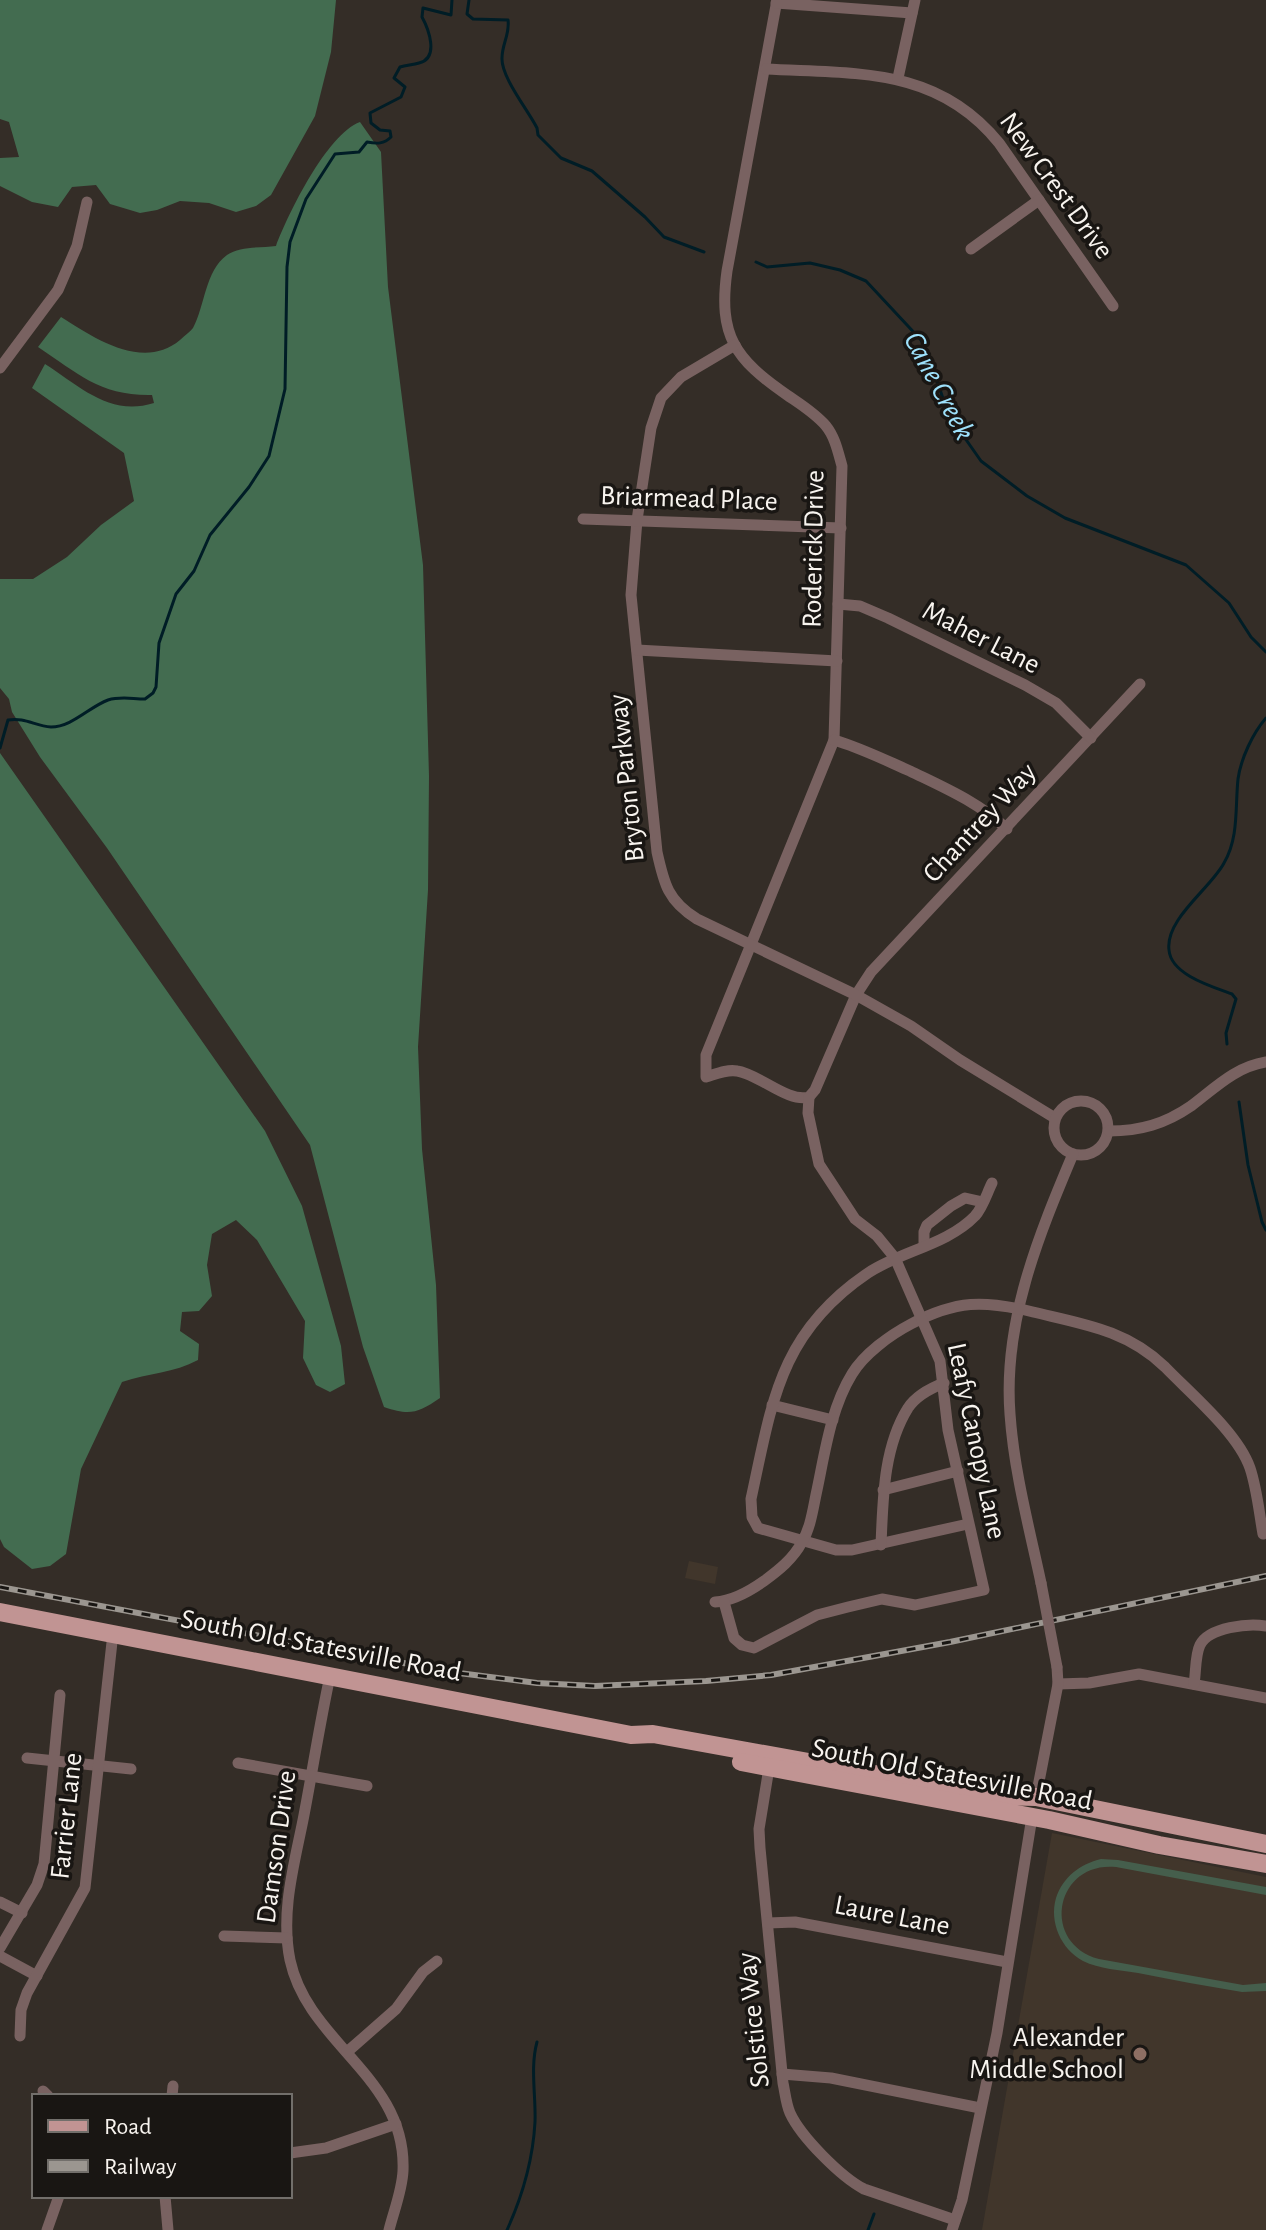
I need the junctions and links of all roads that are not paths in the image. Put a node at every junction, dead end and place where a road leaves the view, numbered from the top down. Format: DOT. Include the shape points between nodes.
graph roads {
  1 [pos="915,0"];
  2 [pos="777,2"];
  3 [pos="912,13"];
  4 [pos="766,69"];
  5 [pos="898,78"];
  6 [pos="1039,200"];
  7 [pos="87,202"];
  8 [pos="971,249"];
  9 [pos="1113,306"];
  10 [pos="735,345"];
  11 [pos="0,368"];
  12 [pos="583,519"];
  13 [pos="637,522"];
  14 [pos="841,528"];
  15 [pos="838,604"];
  16 [pos="637,650"];
  17 [pos="837,661"];
  18 [pos="1140,684"];
  19 [pos="1091,738"];
  20 [pos="834,740"];
  21 [pos="1007,829"];
  22 [pos="750,944"];
  23 [pos="856,995"];
  24 [pos="1266,1062"];
  25 [pos="809,1097"];
  26 [pos="1055,1118"];
  27 [pos="1109,1131"];
  28 [pos="1073,1154"];
  29 [pos="992,1183"];
  30 [pos="983,1202"];
  31 [pos="924,1246"];
  32 [pos="895,1258"];
  33 [pos="1017,1308"];
  34 [pos="922,1318"];
  35 [pos="944,1383"];
  36 [pos="772,1405"];
  37 [pos="833,1420"];
  38 [pos="958,1471"];
  39 [pos="883,1490"];
  40 [pos="968,1524"];
  41 [pos="1263,1534"];
  42 [pos="803,1541"];
  43 [pos="881,1545"];
  44 [pos="0,1612"];
  45 [pos="1266,1626"];
  46 [pos="113,1633"];
  47 [pos="330,1676"];
  48 [pos="1058,1684"];
  49 [pos="1194,1684"];
  50 [pos="60,1695"];
  51 [pos="1266,1698"];
  52 [pos="631,1735"];
  53 [pos="27,1758"];
  54 [pos="54,1762"];
  55 [pos="238,1763"];
  56 [pos="97,1766"];
  57 [pos="769,1768"];
  58 [pos="131,1769"];
  59 [pos="311,1776"];
  60 [pos="367,1786"];
  61 [pos="906,1794"];
  62 [pos="1036,1797"];
  63 [pos="1032,1817"];
  64 [pos="1132,1817"];
  65 [pos="1266,1844"];
  66 [pos="1266,1864"];
  67 [pos="0,1902"];
  68 [pos="22,1913"];
  69 [pos="768,1923"];
  70 [pos="224,1936"];
  71 [pos="287,1938"];
  72 [pos="0,1948"];
  73 [pos="0,1956"];
  74 [pos="437,1961"];
  75 [pos="1007,1962"];
  76 [pos="37,1976"];
  77 [pos="20,2036"];
  78 [pos="347,2052"];
  79 [pos="782,2074"];
  80 [pos="980,2108"];
  81 [pos="396,2124"];
  82 [pos="292,2153"];
  83 [pos="58,2198"];
  84 [pos="165,2198"];
  85 [pos="954,2225"];
  86 [pos="47,2230"];
  87 [pos="168,2230"];
  88 [pos="389,2230"];
  1 -- 3 [label="street"];
  2 -- 3 [label="street"];
  2 -- 4 [label="street, Roderick Drive"];
  3 -- 5 [label="street"];
  4 -- 5 [label="street, New Crest Drive"];
  4 -- 10 [label="street, Roderick Drive" via="726,284 726,323"];
  5 -- 6 [label="street, New Crest Drive" via="936,91 971,113"];
  6 -- 8 [label="street"];
  6 -- 9 [label="street, New Crest Drive"];
  7 -- 11 [label="street" via="77,246 58,290"];
  10 -- 13 [label="street, Bryton Parkway" via="681,377 661,398 651,428"];
  10 -- 14 [label="street, Roderick Drive" via="747,365 827,427 842,466"];
  12 -- 13 [label="street, Briarmead Place"];
  13 -- 14 [label="street, Briarmead Place"];
  13 -- 16 [label="street, Bryton Parkway" via="631,595"];
  14 -- 15 [label="street, Roderick Drive"];
  15 -- 17 [label="street, Roderick Drive"];
  15 -- 19 [label="street, Maher Lane" via="860,606 888,618 1025,685 1056,703"];
  16 -- 17 [label="street"];
  16 -- 22 [label="street, Bryton Parkway" via="663,878 680,908"];
  17 -- 20 [label="street, Roderick Drive"];
  18 -- 19 [label="street, Chantrey Way"];
  19 -- 21 [label="street, Chantrey Way"];
  20 -- 21 [label="street" via="969,799"];
  20 -- 22 [label="street, Roderick Drive"];
  21 -- 23 [label="street, Chantrey Way" via="881,961"];
  22 -- 23 [label="street, Bryton Parkway"];
  22 -- 25 [label="street, Roderick Drive" via="706,1055 706,1077 738,1071 796,1098"];
  23 -- 25 [label="street, Chantrey Way"];
  23 -- 26 [label="street, Bryton Parkway"];
  24 -- 27 [label="street" via="1240,1070 1191,1106 1149,1128"];
  25 -- 32 [label="street, Leafy Canopy Lane" via="819,1164 855,1219"];
  26 -- 27 [label="street" via="1066,1105 1083,1100 1105,1113"];
  26 -- 28 [label="street" via="1057,1142"];
  27 -- 28 [label="street" via="1095,1152"];
  28 -- 33 [label="street" via="1045,1219"];
  29 -- 30 [label="street"];
  30 -- 31 [label="street" via="976,1215 953,1233"];
  30 -- 31 [label="street" via="965,1198 951,1206 927,1225"];
  31 -- 32 [label="street"];
  32 -- 34 [label="street, Leafy Canopy Lane"];
  32 -- 36 [label="street" via="835,1300 804,1334"];
  33 -- 34 [label="street" via="977,1302"];
  33 -- 41 [label="street" via="1113,1332 1151,1354 1226,1428 1250,1466"];
  33 -- 48 [label="street, bridge" via="1010,1412"];
  34 -- 35 [label="street, Leafy Canopy Lane"];
  34 -- 37 [label="street" via="897,1332 852,1374"];
  35 -- 38 [label="street, Leafy Canopy Lane"];
  35 -- 39 [label="street" via="908,1408"];
  36 -- 37 [label="street"];
  36 -- 42 [label="street" via="751,1499 752,1517 758,1528"];
  37 -- 42 [label="street"];
  38 -- 39 [label="street"];
  38 -- 40 [label="street, Leafy Canopy Lane"];
  39 -- 43 [label="street"];
  40 -- 42 [label="street, Leafy Canopy Lane" via="984,1590 915,1605 882,1599 817,1615 754,1648 742,1645 719,1602 750,1591 779,1571"];
  40 -- 43 [label="street"];
  42 -- 43 [label="street" via="836,1550"];
  44 -- 46 [label="main road, South Old Statesville Road"];
  45 -- 49 [label="street" via="1214,1633 1204,1641"];
  46 -- 47 [label="main road, South Old Statesville Road"];
  46 -- 56 [label="street, Farrier Lane"];
  47 -- 52 [label="main road, South Old Statesville Road"];
  47 -- 59 [label="street, Damson Drive"];
  48 -- 49 [label="street" via="1139,1674"];
  48 -- 62 [label="street"];
  49 -- 51 [label="street"];
  50 -- 54 [label="street"];
  52 -- 57 [label="main road, South Old Statesville Road" via="651,1746"];
  52 -- 62 [label="main road, South Old Statesville Road" via="653,1734 996,1796"];
  53 -- 54 [label="street"];
  54 -- 56 [label="street"];
  54 -- 68 [label="street" via="44,1864"];
  55 -- 59 [label="street"];
  56 -- 58 [label="street"];
  56 -- 76 [label="street, Farrier Lane" via="85,1888"];
  57 -- 61 [label="main road, South Old Statesville Road"];
  57 -- 69 [label="street, Solstice Way" via="759,1829"];
  59 -- 60 [label="street"];
  59 -- 71 [label="street, Damson Drive" via="289,1896"];
  61 -- 62 [label="main road" via="1025,1807"];
  61 -- 63 [label="main road, South Old Statesville Road"];
  62 -- 64 [label="main road, South Old Statesville Road"];
  63 -- 64 [label="main road" via="1047,1811 1112,1822"];
  63 -- 66 [label="main road, South Old Statesville Road"];
  63 -- 75 [label="street"];
  64 -- 65 [label="main road, South Old Statesville Road"];
  67 -- 68 [label="street"];
  68 -- 72 [label="street"];
  69 -- 75 [label="street, Laure Lane" via="795,1922"];
  69 -- 79 [label="street, Solstice Way"];
  70 -- 71 [label="street"];
  71 -- 78 [label="street, Damson Drive" via="306,2001"];
  73 -- 76 [label="street"];
  74 -- 78 [label="street" via="396,2009"];
  75 -- 80 [label="street"];
  76 -- 77 [label="street, Farrier Lane" via="21,2010"];
  78 -- 81 [label="street, Damson Drive" via="380,2091"];
  79 -- 80 [label="street" via="831,2078"];
  79 -- 85 [label="street, Solstice Way" via="790,2114 834,2168 864,2189"];
  80 -- 85 [label="street"];
  81 -- 82 [label="street" via="326,2148"];
  81 -- 88 [label="street, Damson Drive" via="403,2170"];
  83 -- 86 [label="street"];
  84 -- 87 [label="street"];
}
